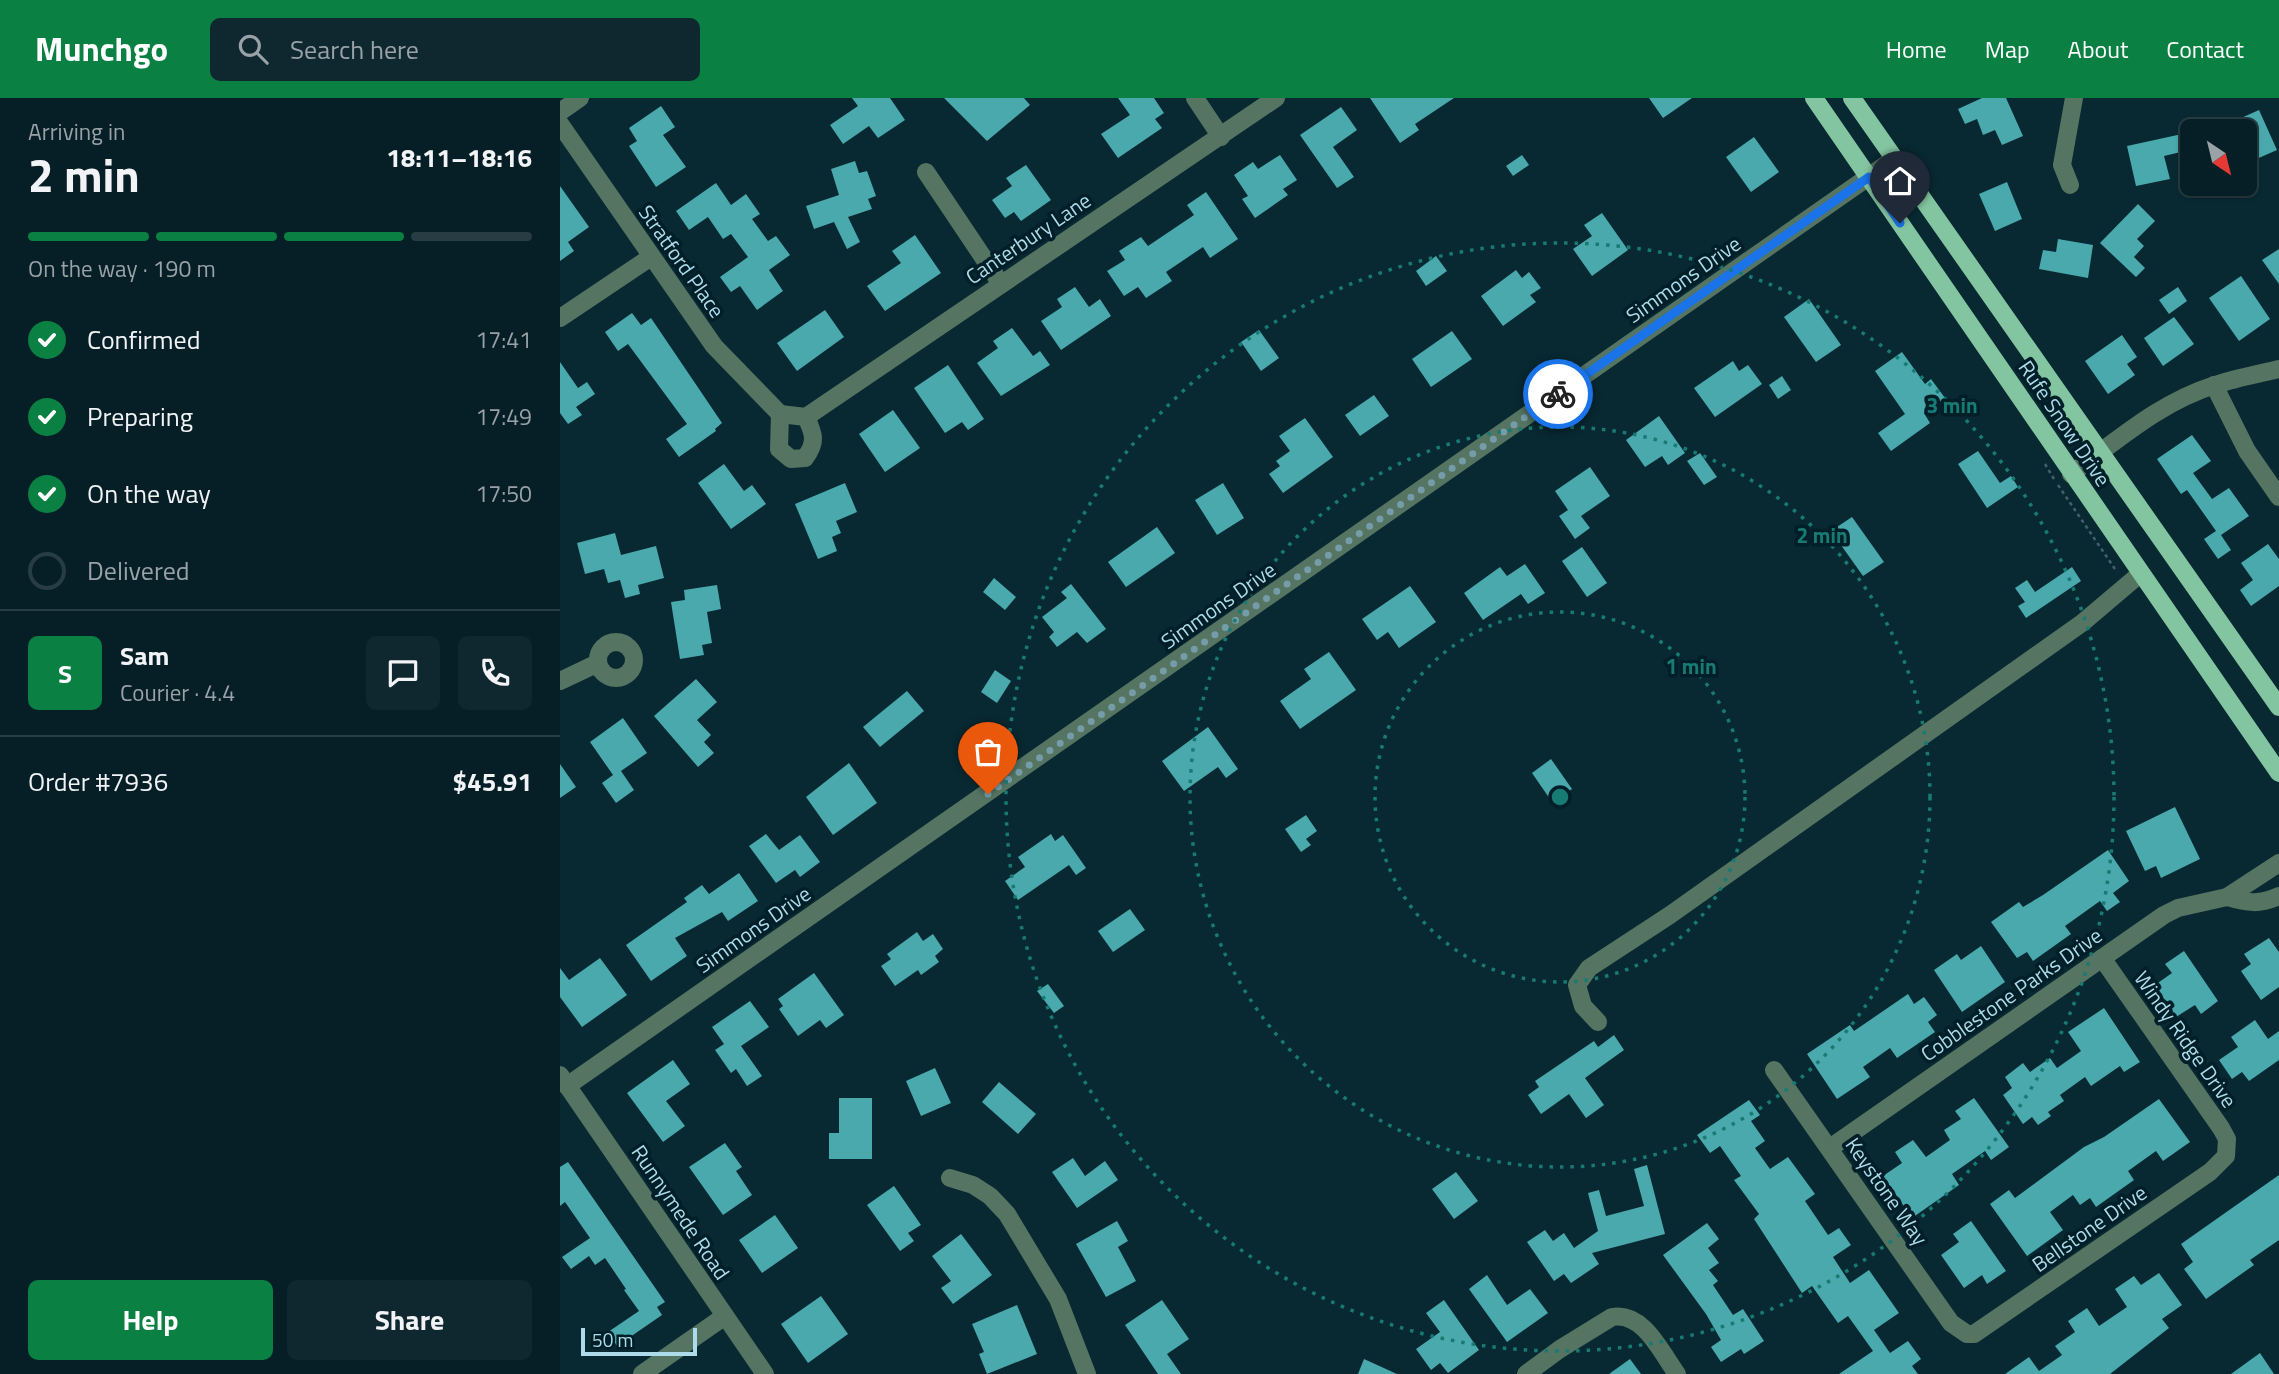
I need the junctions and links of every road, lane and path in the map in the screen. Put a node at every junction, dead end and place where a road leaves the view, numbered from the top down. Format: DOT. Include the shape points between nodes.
graph roads {
  1 [pos="580,98"];
  2 [pos="1195,98"];
  3 [pos="1276,98"];
  4 [pos="1815,98"];
  5 [pos="1852,98"];
  6 [pos="2074,98"];
  7 [pos="560,112"];
  8 [pos="560,124"];
  9 [pos="1221,137"];
  10 [pos="1894,159"];
  11 [pos="926,172"];
  12 [pos="1869,177"];
  13 [pos="2070,185"];
  14 [pos="651,257"];
  15 [pos="1001,284"];
  16 [pos="560,318"];
  17 [pos="2279,369"];
  18 [pos="2214,385"];
  19 [pos="780,414"];
  20 [pos="806,417"];
  21 [pos="2101,453"];
  22 [pos="2071,474"];
  23 [pos="2279,497"];
  24 [pos="2140,574"];
  25 [pos="598,663"];
  26 [pos="560,681"];
  27 [pos="2279,707"];
  28 [pos="2279,773"];
  29 [pos="2279,863"];
  30 [pos="2279,896"];
  31 [pos="2227,897"];
  32 [pos="2102,958"];
  33 [pos="1598,1022"];
  34 [pos="1774,1070"];
  35 [pos="564,1080"];
  36 [pos="2228,1148"];
  37 [pos="1830,1149"];
  38 [pos="950,1178"];
  39 [pos="726,1316"];
  40 [pos="1967,1334"];
  41 [pos="1083,1373"];
  42 [pos="642,1374"];
  43 [pos="765,1374"];
  44 [pos="1526,1374"];
  45 [pos="1677,1374"];
  1 -- 7 [label="street"];
  2 -- 9 [label="street"];
  3 -- 9 [label="street, Canterbury Lane"];
  4 -- 12 [label="main road, Rufe Snow Drive"];
  5 -- 10 [label="main road, Rufe Snow Drive"];
  6 -- 13 [label="street" via="2062,165"];
  8 -- 14 [label="street, Stratford Place"];
  9 -- 15 [label="street, Canterbury Lane"];
  10 -- 12 [label="street, Simmons Drive"];
  10 -- 21 [label="main road, Rufe Snow Drive"];
  11 -- 15 [label="street"];
  12 -- 22 [label="main road, Rufe Snow Drive"];
  12 -- 35 [label="street, Simmons Drive"];
  14 -- 16 [label="street"];
  14 -- 19 [label="street, Stratford Place" via="714,346"];
  15 -- 20 [label="street, Canterbury Lane"];
  17 -- 18 [label="street"];
  18 -- 21 [label="street" via="2152,414"];
  18 -- 23 [label="street" via="2247,451"];
  19 -- 20 [label="street"];
  19 -- 20 [label="street" via="779,449 791,458 805,458 814,447"];
  21 -- 22 [label="street"];
  21 -- 27 [label="main road, Rufe Snow Drive"];
  22 -- 24 [label="main road, Rufe Snow Drive"];
  24 -- 28 [label="main road, Rufe Snow Drive"];
  24 -- 33 [label="street" via="2082,623 1588,968 1577,985 1583,1006"];
  25 -- 26 [label="street"];
  29 -- 31 [label="street, Cobblestone Parks Drive"];
  30 -- 31 [label="street, Cobblestone Parks Drive" via="2250,903"];
  31 -- 32 [label="street, Cobblestone Parks Drive" via="2171,912"];
  32 -- 36 [label="street, Windy Ridge Drive" via="2221,1128"];
  32 -- 37 [label="street, Cobblestone Parks Drive"];
  34 -- 37 [label="street, Keystone Way"];
  35 -- 39 [label="street, Runnymede Road"];
  36 -- 40 [label="street, Bellstone Drive" via="2222,1162 2210,1172 1985,1329"];
  37 -- 40 [label="street, Keystone Way" via="1951,1323"];
  38 -- 41 [label="street" via="973,1185 1007,1214 1058,1299"];
  39 -- 42 [label="street"];
  39 -- 43 [label="street, Runnymede Road"];
  44 -- 45 [label="street" via="1621,1315 1634,1318"];
}
